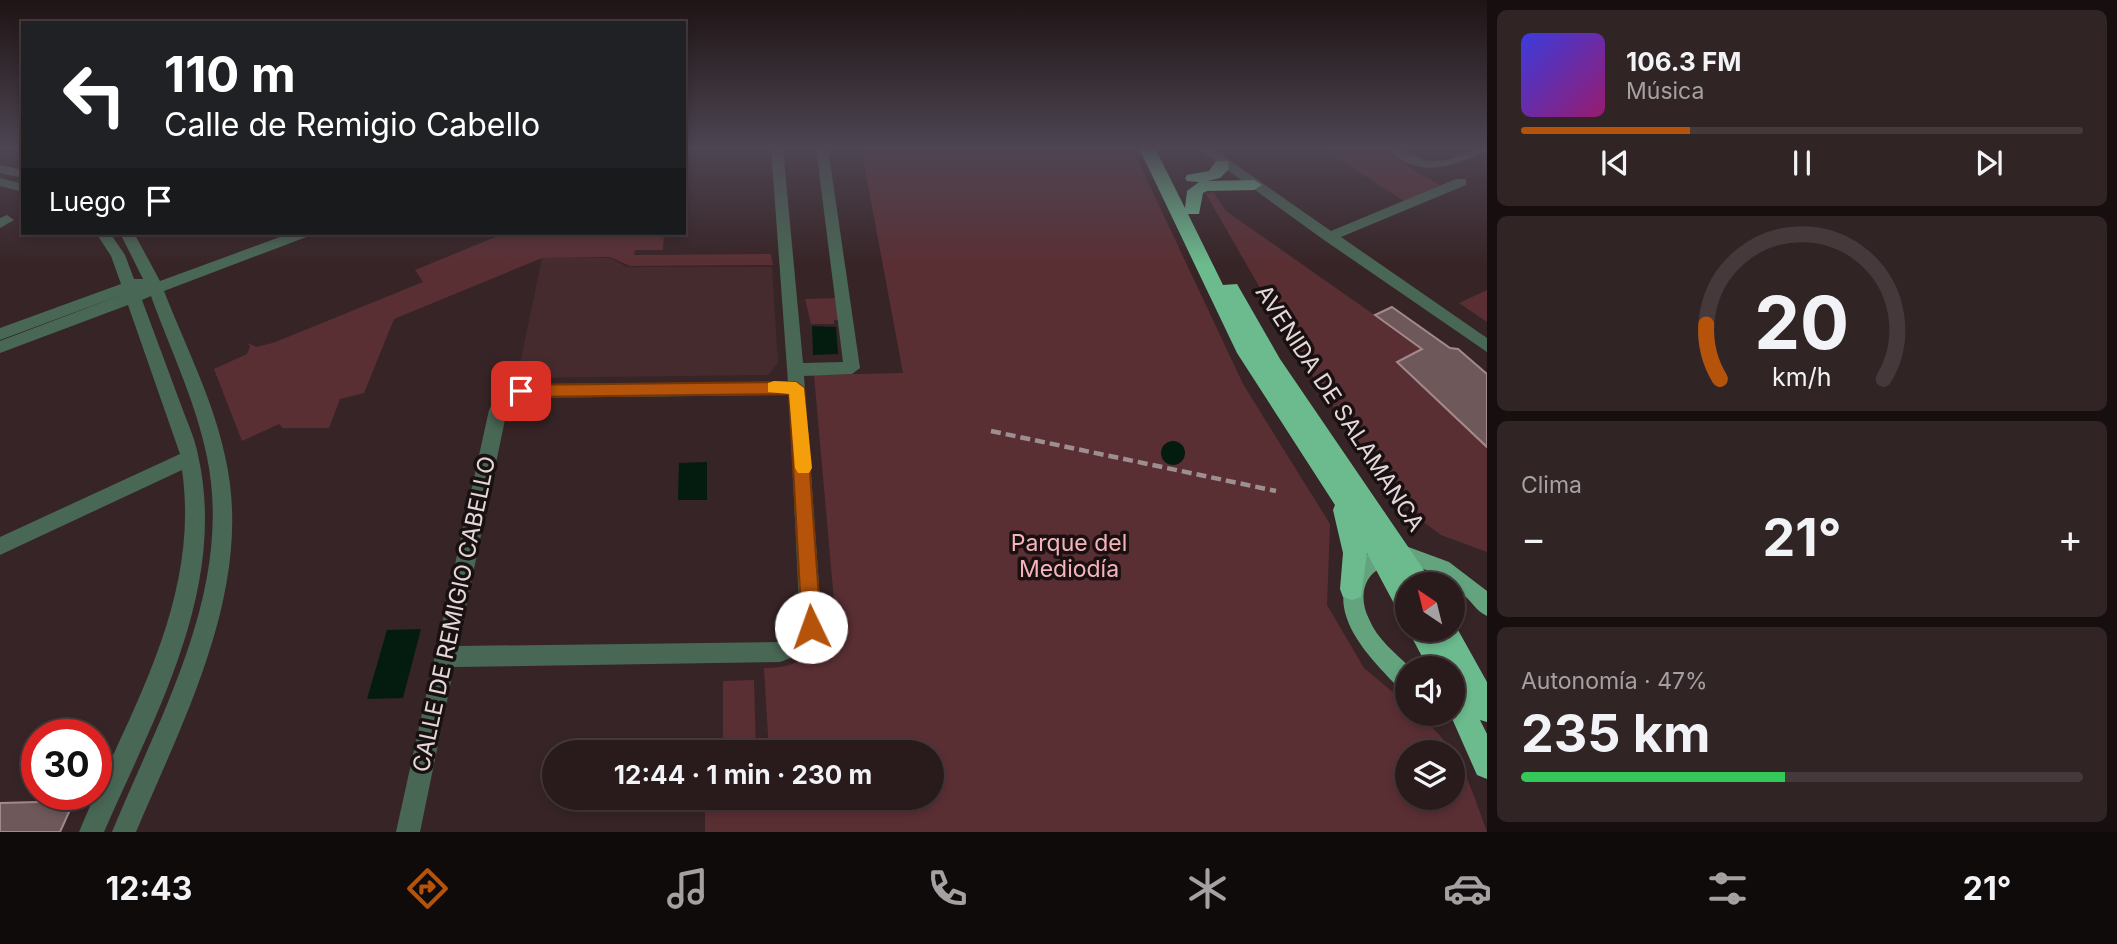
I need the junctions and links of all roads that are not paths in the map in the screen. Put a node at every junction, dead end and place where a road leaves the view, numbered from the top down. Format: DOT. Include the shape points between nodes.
graph roads {
  1 [pos="780,187"];
  2 [pos="827,187"];
  3 [pos="1183,187"];
  4 [pos="1184,187"];
  5 [pos="1202,187"];
  6 [pos="1257,187"];
  7 [pos="1449,187"];
  8 [pos="1193,210"];
  9 [pos="104,235"];
  10 [pos="128,235"];
  11 [pos="267,235"];
  12 [pos="298,235"];
  13 [pos="1329,237"];
  14 [pos="153,283"];
  15 [pos="131,292"];
  16 [pos="0,334"];
  17 [pos="1487,346"];
  18 [pos="0,348"];
  19 [pos="796,379"];
  20 [pos="190,458"];
  21 [pos="1338,492"];
  22 [pos="0,546"];
  23 [pos="1391,556"];
  24 [pos="1396,572"];
  25 [pos="1407,572"];
  26 [pos="1476,583"];
  27 [pos="1352,589"];
  28 [pos="1487,606"];
  29 [pos="1448,642"];
  30 [pos="447,657"];
  31 [pos="1395,666"];
  32 [pos="1471,704"];
  33 [pos="1487,765"];
  34 [pos="92,832"];
  35 [pos="124,832"];
  36 [pos="408,832"];
  1 -- 19 [label="street"];
  2 -- 19 [label="street" via="852,368"];
  3 -- 21 [label="highway, AVENIDA DE SALAMANCA" via="1247,353"];
  4 -- 8 [label="highway, AVENIDA DE SALAMANCA"];
  5 -- 8 [label="highway" via="1195,191"];
  6 -- 13 [label="street"];
  7 -- 13 [label="street"];
  8 -- 23 [label="highway, AVENIDA DE SALAMANCA" via="1232,293"];
  9 -- 15 [label="street" via="118,255"];
  10 -- 14 [label="street"];
  11 -- 14 [label="street"];
  12 -- 14 [label="street"];
  13 -- 17 [label="street"];
  14 -- 15 [label="street"];
  14 -- 35 [label="street" via="209,429 219,471 222,526 219,569 198,650"];
  15 -- 16 [label="street"];
  15 -- 18 [label="street"];
  15 -- 20 [label="street"];
  19 -- 30 [label="street, CALLE DE REMIGIO CABELLO" via="521,391 505,397 498,410"];
  19 -- 30 [label="street" via="811,627 794,648 780,652"];
  20 -- 22 [label="street"];
  20 -- 34 [label="street" via="195,542 175,638"];
  21 -- 23 [label="highway, AVENIDA DE SALAMANCA"];
  21 -- 27 [label="highway" via="1355,553"];
  23 -- 24 [label="highway, AVENIDA DE SALAMANCA"];
  23 -- 25 [label="highway, AVENIDA DE SALAMANCA"];
  23 -- 26 [label="main road" via="1427,560"];
  23 -- 27 [label="main road" via="1360,573"];
  26 -- 28 [label="main road"];
  27 -- 31 [label="main road" via="1362,627"];
  29 -- 32 [label="highway"];
  30 -- 36 [label="street, CALLE DE REMIGIO CABELLO"];
  32 -- 33 [label="highway"];
}
